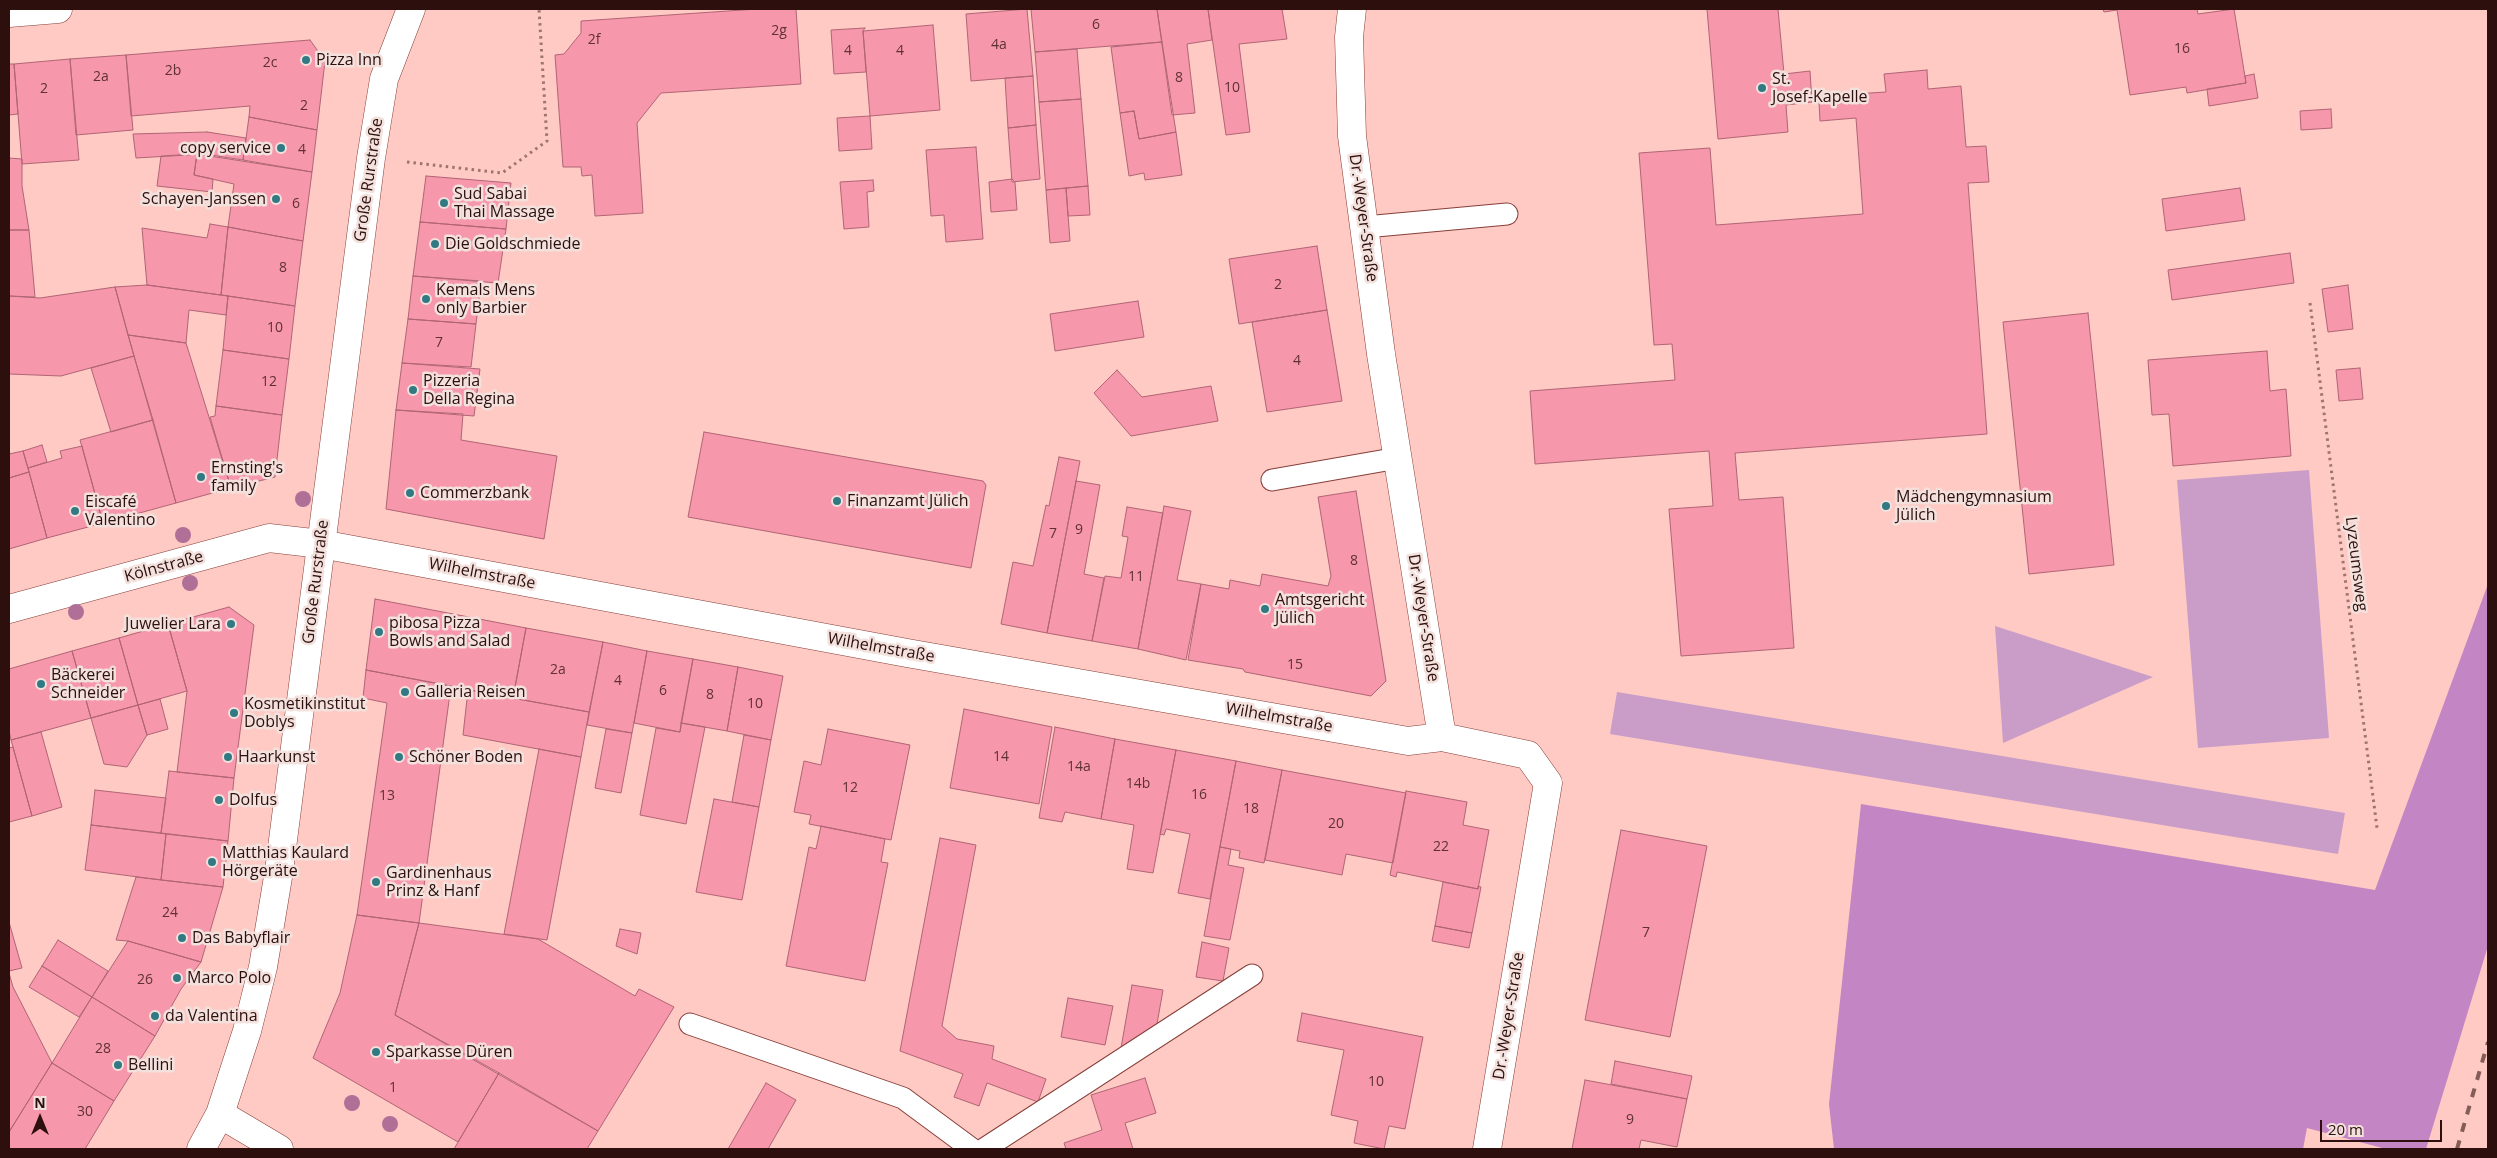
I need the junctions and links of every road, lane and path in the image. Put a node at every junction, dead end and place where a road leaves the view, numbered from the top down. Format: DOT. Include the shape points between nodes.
graph roads {
  1 [pos="411,9"];
  2 [pos="539,9"];
  3 [pos="1352,9"];
  4 [pos="371,158"];
  5 [pos="1506,214"];
  6 [pos="1364,227"];
  7 [pos="2310,303"];
  8 [pos="1398,458"];
  9 [pos="1272,480"];
  10 [pos="321,544"];
  11 [pos="9,609"];
  12 [pos="1442,738"];
  13 [pos="2377,828"];
  14 [pos="1252,975"];
  15 [pos="690,1024"];
  16 [pos="220,1114"];
  17 [pos="201,1149"];
  18 [pos="279,1149"];
  19 [pos="972,1149"];
  20 [pos="984,1149"];
  21 [pos="1487,1149"];
  1 -- 4 [label="street, Große Rurstraße" via="384,79"];
  2 -- 4 [label="path" via="546,141 502,173"];
  3 -- 6 [label="street, Dr.-Weyer-Straße" via="1349,37 1352,136"];
  4 -- 10 [label="street, Große Rurstraße"];
  5 -- 6 [label="lane"];
  6 -- 8 [label="street, Dr.-Weyer-Straße"];
  7 -- 13 [label="path, Lyzeumsweg"];
  8 -- 9 [label="lane"];
  8 -- 12 [label="street, Dr.-Weyer-Straße"];
  10 -- 11 [label="street, Kölnstraße" via="269,538"];
  10 -- 12 [label="street, Wilhelmstraße" via="897,651 1408,741"];
  10 -- 16 [label="street, Große Rurstraße" via="279,871 263,967 247,1031"];
  12 -- 21 [label="street, Dr.-Weyer-Straße" via="1528,754 1548,782"];
  14 -- 20 [label="lane"];
  15 -- 19 [label="lane" via="903,1098"];
  16 -- 17 [label="street, Große Rurstraße"];
  16 -- 18 [label="street"];
}
